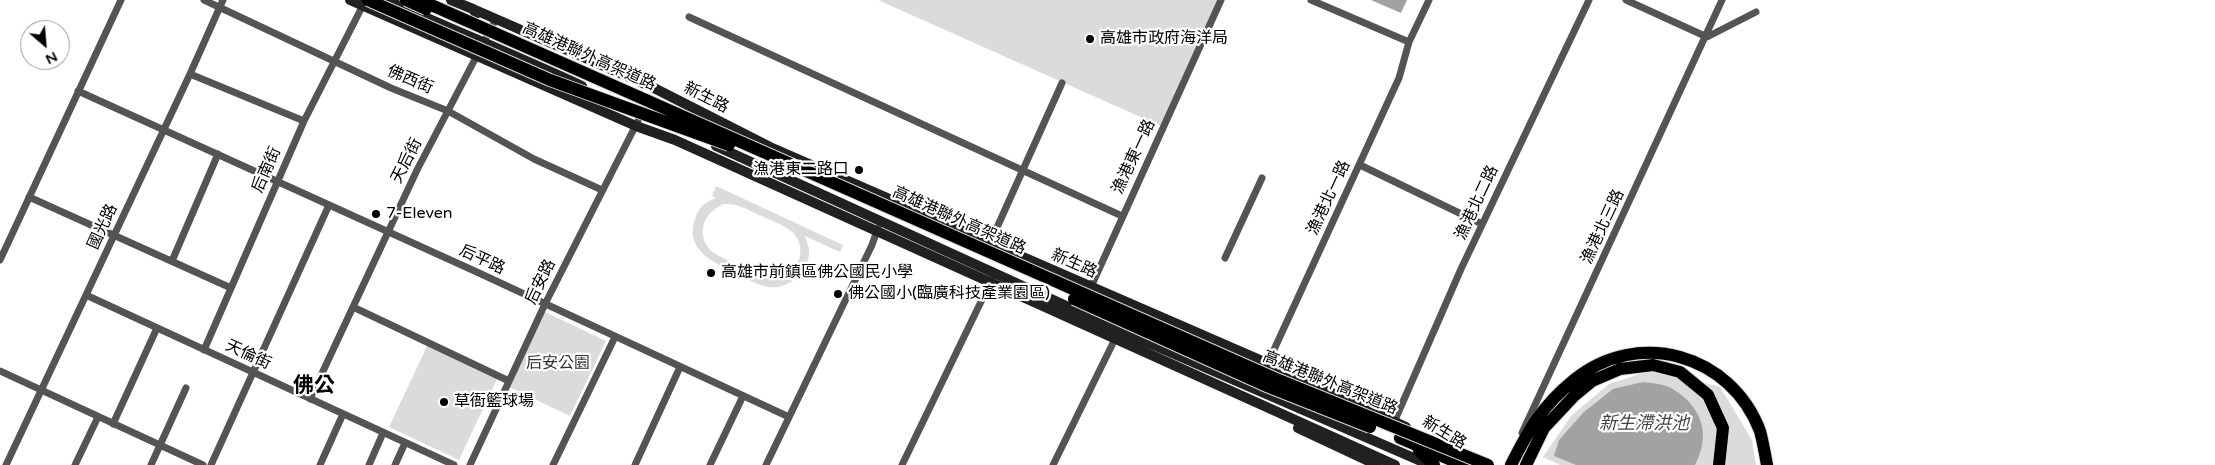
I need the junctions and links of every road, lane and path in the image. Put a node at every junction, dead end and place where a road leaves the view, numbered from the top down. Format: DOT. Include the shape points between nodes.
graph roads {
  1 [pos="121,0"];
  2 [pos="204,0"];
  3 [pos="350,0"];
  4 [pos="386,0"];
  5 [pos="406,0"];
  6 [pos="420,0"];
  7 [pos="435,0"];
  8 [pos="451,0"];
  9 [pos="1221,0"];
  10 [pos="1311,0"];
  11 [pos="1429,0"];
  12 [pos="1589,0"];
  13 [pos="1626,0"];
  14 [pos="1722,0"];
  15 [pos="221,3"];
  16 [pos="365,3"];
  17 [pos="473,9"];
  18 [pos="1756,12"];
  19 [pos="689,17"];
  20 [pos="496,19"];
  21 [pos="490,32"];
  22 [pos="1707,37"];
  23 [pos="1409,42"];
  24 [pos="483,44"];
  25 [pos="502,49"];
  26 [pos="477,56"];
  27 [pos="336,61"];
  28 [pos="190,74"];
  29 [pos="1062,83"];
  30 [pos="78,91"];
  31 [pos="448,111"];
  32 [pos="642,113"];
  33 [pos="304,121"];
  34 [pos="636,126"];
  35 [pos="163,129"];
  36 [pos="742,146"];
  37 [pos="218,154"];
  38 [pos="1360,165"];
  39 [pos="1024,171"];
  40 [pos="1262,178"];
  41 [pos="277,182"];
  42 [pos="602,190"];
  43 [pos="29,197"];
  44 [pos="329,205"];
  45 [pos="1122,216"];
  46 [pos="881,221"];
  47 [pos="1482,224"];
  48 [pos="388,232"];
  49 [pos="876,234"];
  50 [pos="114,235"];
  51 [pos="990,243"];
  52 [pos="1225,258"];
  53 [pos="0,260"];
  54 [pos="172,262"];
  55 [pos="991,282"];
  56 [pos="1090,287"];
  57 [pos="231,288"];
  58 [pos="86,296"];
  59 [pos="545,304"];
  60 [pos="353,307"];
  61 [pos="1076,320"];
  62 [pos="157,328"];
  63 [pos="615,337"];
  64 [pos="1113,342"];
  65 [pos="204,350"];
  66 [pos="1268,363"];
  67 [pos="680,367"];
  68 [pos="0,371"];
  69 [pos="254,373"];
  70 [pos="509,381"];
  71 [pos="186,388"];
  72 [pos="41,391"];
  73 [pos="743,396"];
  74 [pos="1252,398"];
  75 [pos="310,399"];
  76 [pos="343,414"];
  77 [pos="98,417"];
  78 [pos="789,417"];
  79 [pos="1394,420"];
  80 [pos="114,424"];
  81 [pos="383,432"];
  82 [pos="1400,438"];
  83 [pos="406,443"];
  84 [pos="160,446"];
  85 [pos="1376,463"];
  86 [pos="6,465"];
  87 [pos="75,465"];
  88 [pos="150,465"];
  89 [pos="204,465"];
  90 [pos="211,465"];
  91 [pos="320,465"];
  92 [pos="368,465"];
  93 [pos="395,465"];
  94 [pos="454,465"];
  95 [pos="470,465"];
  96 [pos="553,465"];
  97 [pos="635,465"];
  98 [pos="710,465"];
  99 [pos="766,465"];
  100 [pos="902,465"];
  101 [pos="1053,465"];
  102 [pos="1395,465"];
  103 [pos="1399,465"];
  104 [pos="1430,465"];
  105 [pos="1434,465"];
  106 [pos="1463,465"];
  107 [pos="1469,465"];
  108 [pos="1488,465"];
  109 [pos="1506,465"];
  110 [pos="1510,465"];
  111 [pos="1526,465"];
  112 [pos="1720,465"];
  113 [pos="1767,465"];
  1 -- 30 [label="street"];
  2 -- 15 [label="street, 佛西街"];
  3 -- 16 [label="street"];
  4 -- 24 [label="street"];
  5 -- 36 [label="highway, 高雄港聯外高架道路, bridge"];
  6 -- 36 [label="highway, 高雄港聯外高架道路, bridge"];
  7 -- 36 [label="highway, bridge" via="652,94"];
  8 -- 17 [label="street, 新生路"];
  9 -- 45 [label="street, 漁港東一路"];
  10 -- 23 [label="street"];
  11 -- 23 [label="street, 漁港北一路"];
  12 -- 47 [label="street, 漁港北二路"];
  13 -- 22 [label="street"];
  14 -- 22 [label="street, 漁港北三路"];
  15 -- 27 [label="street, 佛西街"];
  15 -- 28 [label="street, 國光路"];
  16 -- 26 [label="street"];
  16 -- 27 [label="street, 后南街"];
  16 -- 36 [label="highway, bridge" via="550,80"];
  17 -- 20 [label="street, 新生路"];
  17 -- 21 [label="street"];
  18 -- 22 [label="street"];
  19 -- 39 [label="street"];
  20 -- 21 [label="street, 天后街"];
  20 -- 51 [label="street, 新生路" via="654,88 770,147"];
  21 -- 24 [label="street, 天后街"];
  21 -- 25 [label="street"];
  22 -- 109 [label="street, 漁港北三路"];
  23 -- 38 [label="street, 漁港北一路" via="1399,78"];
  24 -- 25 [label="street"];
  24 -- 26 [label="street, 天后街"];
  25 -- 32 [label="street"];
  26 -- 31 [label="street, 天后街"];
  26 -- 34 [label="street"];
  27 -- 31 [label="street, 佛西街"];
  27 -- 33 [label="street, 后南街"];
  28 -- 33 [label="street"];
  28 -- 35 [label="street, 國光路"];
  29 -- 39 [label="street"];
  30 -- 35 [label="street, 后平路"];
  30 -- 43 [label="street"];
  31 -- 42 [label="street, 佛西街" via="534,159"];
  31 -- 48 [label="street, 天后街"];
  32 -- 34 [label="street, 后安路"];
  32 -- 46 [label="street"];
  33 -- 41 [label="street, 后南街"];
  34 -- 42 [label="street, 后安路"];
  34 -- 49 [label="street" via="675,140"];
  35 -- 37 [label="street, 后平路"];
  35 -- 50 [label="street, 國光路"];
  36 -- 82 [label="highway, 高雄港聯外高架道路, bridge" via="1269,387"];
  36 -- 108 [label="highway, 高雄港聯外高架道路, bridge" via="1265,374"];
  37 -- 41 [label="street, 后平路"];
  37 -- 54 [label="street"];
  38 -- 47 [label="street"];
  38 -- 66 [label="street, 漁港北一路"];
  39 -- 45 [label="street"];
  39 -- 51 [label="street"];
  40 -- 52 [label="street"];
  41 -- 44 [label="street, 后平路"];
  41 -- 57 [label="street, 后南街"];
  42 -- 59 [label="street, 后安路"];
  43 -- 50 [label="street"];
  43 -- 53 [label="street"];
  44 -- 48 [label="street, 后平路"];
  44 -- 69 [label="street"];
  45 -- 56 [label="street, 漁港東一路"];
  46 -- 49 [label="street"];
  46 -- 55 [label="street"];
  47 -- 79 [label="street, 漁港北二路"];
  48 -- 59 [label="street, 后平路"];
  48 -- 60 [label="street, 天后街"];
  49 -- 55 [label="street"];
  49 -- 78 [label="street"];
  50 -- 54 [label="street"];
  50 -- 58 [label="street, 國光路"];
  51 -- 56 [label="street, 新生路"];
  54 -- 57 [label="street"];
  55 -- 61 [label="street"];
  55 -- 61 [label="street"];
  55 -- 100 [label="street"];
  56 -- 61 [label="street, 漁港東一路"];
  56 -- 66 [label="street, 新生路"];
  57 -- 65 [label="street, 后南街"];
  58 -- 62 [label="street, 天倫街"];
  58 -- 72 [label="street, 國光路"];
  59 -- 63 [label="street, 后平路"];
  59 -- 70 [label="street, 后安路"];
  60 -- 70 [label="street"];
  60 -- 75 [label="street, 天后街"];
  61 -- 64 [label="street"];
  61 -- 74 [label="street"];
  62 -- 65 [label="street, 天倫街"];
  62 -- 80 [label="street"];
  63 -- 67 [label="street, 后平路"];
  63 -- 96 [label="street"];
  64 -- 74 [label="street"];
  64 -- 101 [label="street"];
  65 -- 69 [label="street, 天倫街"];
  66 -- 74 [label="street, 漁港北一路"];
  66 -- 79 [label="street, 新生路"];
  67 -- 73 [label="street, 后平路"];
  67 -- 97 [label="street"];
  68 -- 72 [label="street"];
  69 -- 75 [label="street, 天倫街"];
  69 -- 90 [label="street"];
  70 -- 95 [label="street, 后安路"];
  71 -- 84 [label="street"];
  72 -- 77 [label="street"];
  72 -- 86 [label="street, 國光路"];
  73 -- 78 [label="street, 后平路"];
  73 -- 98 [label="street"];
  74 -- 85 [label="street"];
  74 -- 104 [label="street"];
  75 -- 76 [label="street, 天倫街"];
  76 -- 81 [label="street, 天倫街"];
  76 -- 91 [label="street"];
  77 -- 80 [label="street"];
  77 -- 87 [label="street"];
  78 -- 99 [label="street"];
  79 -- 107 [label="street, 新生路"];
  80 -- 84 [label="street"];
  81 -- 83 [label="street, 天倫街"];
  81 -- 92 [label="street"];
  82 -- 105 [label="highway"];
  82 -- 106 [label="highway, 高雄港聯外高架道路"];
  83 -- 93 [label="street"];
  83 -- 94 [label="street, 天倫街"];
  84 -- 88 [label="street"];
  84 -- 89 [label="street"];
  85 -- 102 [label="street"];
  85 -- 103 [label="street"];
  110 -- 113 [label="highway" via="1532,424 1576,379 1599,364 1648,352 1683,357 1723,380 1738,395 1760,432"];
  111 -- 112 [label="highway" via="1544,428 1574,395 1592,381 1620,369 1653,365 1680,372 1708,395 1723,428"];
}
